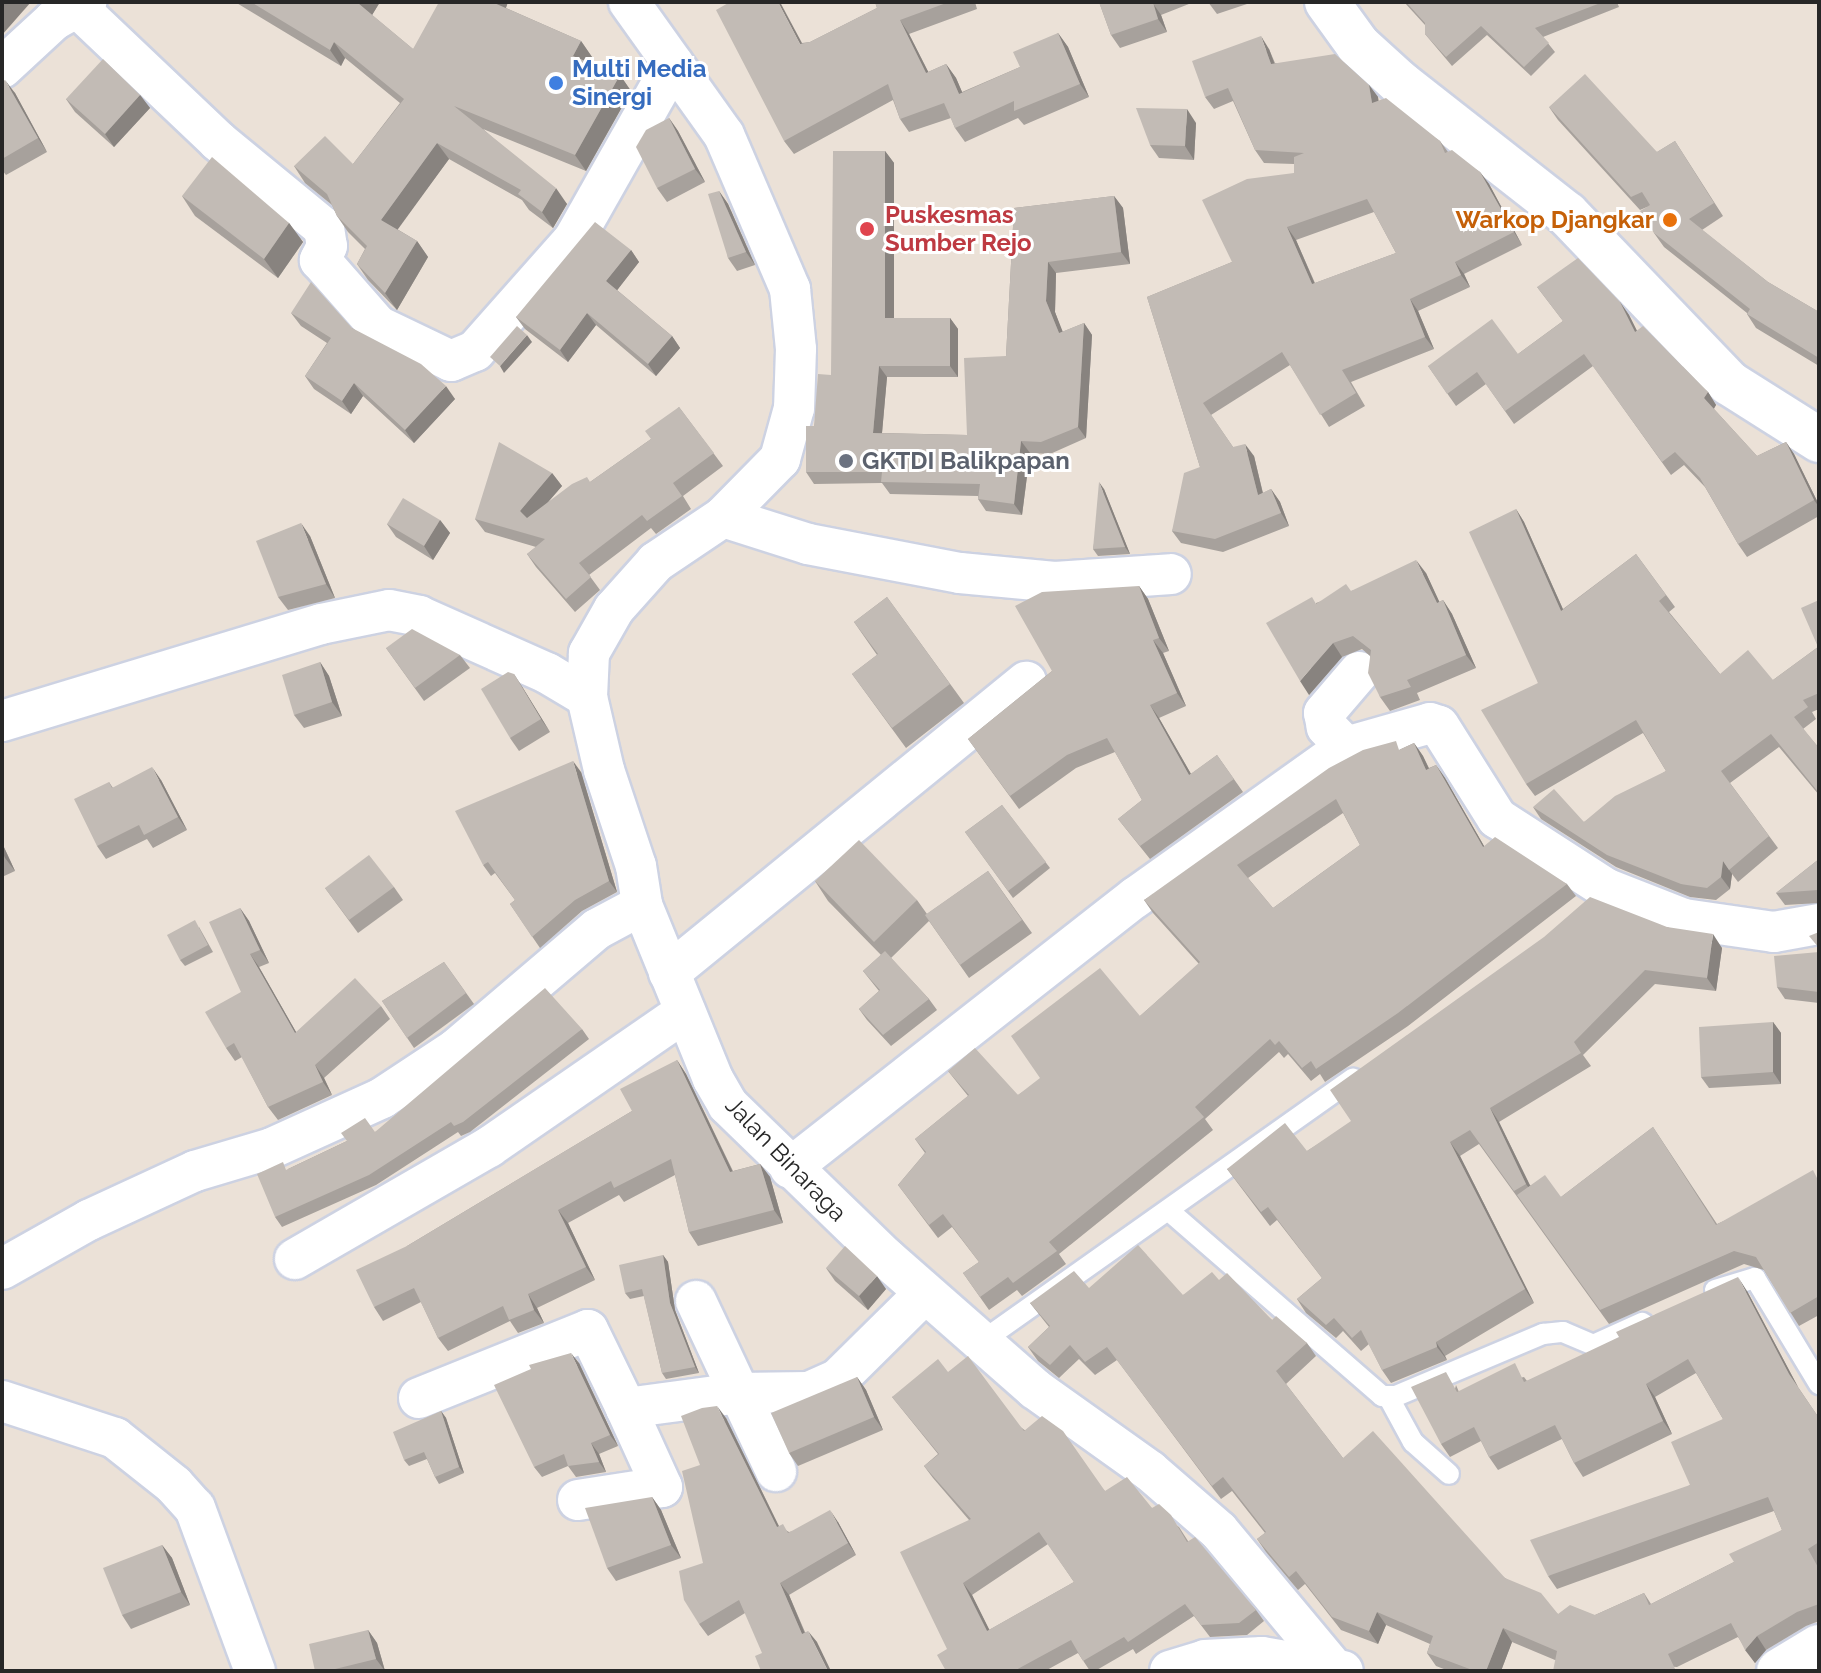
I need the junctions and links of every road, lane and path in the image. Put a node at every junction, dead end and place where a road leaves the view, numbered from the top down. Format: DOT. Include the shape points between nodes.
graph roads {
  1 [pos="629,2"];
  2 [pos="1327,2"];
  3 [pos="82,4"];
  4 [pos="673,64"];
  5 [pos="2,68"];
  6 [pos="1819,440"];
  7 [pos="723,517"];
  8 [pos="1171,574"];
  9 [pos="1359,672"];
  10 [pos="1026,682"];
  11 [pos="587,697"];
  12 [pos="2,721"];
  13 [pos="1346,747"];
  14 [pos="642,905"];
  15 [pos="1819,924"];
  16 [pos="669,973"];
  17 [pos="685,1012"];
  18 [pos="1372,1065"];
  19 [pos="790,1168"];
  20 [pos="1168,1210"];
  21 [pos="295,1259"];
  22 [pos="2,1269"];
  23 [pos="925,1293"];
  24 [pos="696,1301"];
  25 [pos="1692,1301"];
  26 [pos="1663,1313"];
  27 [pos="981,1342"];
  28 [pos="1819,1384"];
  29 [pos="738,1393"];
  30 [pos="419,1398"];
  31 [pos="1389,1398"];
  32 [pos="2,1401"];
  33 [pos="626,1408"];
  34 [pos="776,1471"];
  35 [pos="1449,1474"];
  36 [pos="578,1500"];
  37 [pos="1819,1647"];
  38 [pos="1338,1669"];
  39 [pos="255,1671"];
  40 [pos="1170,1671"];
  41 [pos="1779,1671"];
  1 -- 4 [label="street, Jalan Binaraga"];
  2 -- 6 [label="main road" via="1358,45 1401,84 1567,214 1729,383"];
  3 -- 4 [label="street" via="218,141 315,218 328,237 320,260 378,326 451,361 475,351 574,239"];
  3 -- 5 [label="street" via="54,20"];
  4 -- 7 [label="street, Jalan Binaraga" via="724,135 790,289 794,408 780,459"];
  7 -- 8 [label="street" via="808,544 960,573 1055,582"];
  7 -- 11 [label="street, Jalan Binaraga" via="656,562 614,609 589,653"];
  9 -- 13 [label="street" via="1324,713 1327,727"];
  10 -- 16 [label="street"];
  11 -- 12 [label="street" via="547,673 419,616 389,610 321,624"];
  11 -- 14 [label="street, Jalan Binaraga" via="604,770 636,866"];
  13 -- 15 [label="street" via="1435,724 1497,818 1597,896 1684,919 1774,932"];
  13 -- 19 [label="street" via="1136,897"];
  14 -- 16 [label="street, Jalan Binaraga"];
  14 -- 22 [label="street" via="597,929 456,1049 382,1098 272,1148 195,1171"];
  16 -- 17 [label="street, Jalan Binaraga"];
  17 -- 19 [label="street, Jalan Binaraga" via="728,1105"];
  17 -- 21 [label="street" via="489,1147"];
  18 -- 20 [label="lane"];
  19 -- 23 [label="street, Jalan Binaraga"];
  20 -- 27 [label="lane"];
  20 -- 31 [label="lane" via="1376,1393"];
  23 -- 27 [label="street, Jalan Binaraga"];
  23 -- 29 [label="street" via="838,1379 809,1392"];
  24 -- 29 [label="street"];
  25 -- 28 [label="lane" via="1748,1276 1755,1278"];
  26 -- 31 [label="lane" via="1593,1345 1563,1332 1543,1334"];
  27 -- 38 [label="street, Jalan Binaraga" via="1056,1405 1150,1471 1219,1531"];
  29 -- 33 [label="street"];
  29 -- 34 [label="street"];
  30 -- 33 [label="street" via="588,1330"];
  31 -- 35 [label="lane" via="1413,1442"];
  32 -- 39 [label="street" via="115,1438 174,1485 195,1508"];
  33 -- 36 [label="street" via="662,1487"];
  37 -- 41 [label="main road"];
  38 -- 40 [label="street" via="1262,1657 1205,1660"];
}
